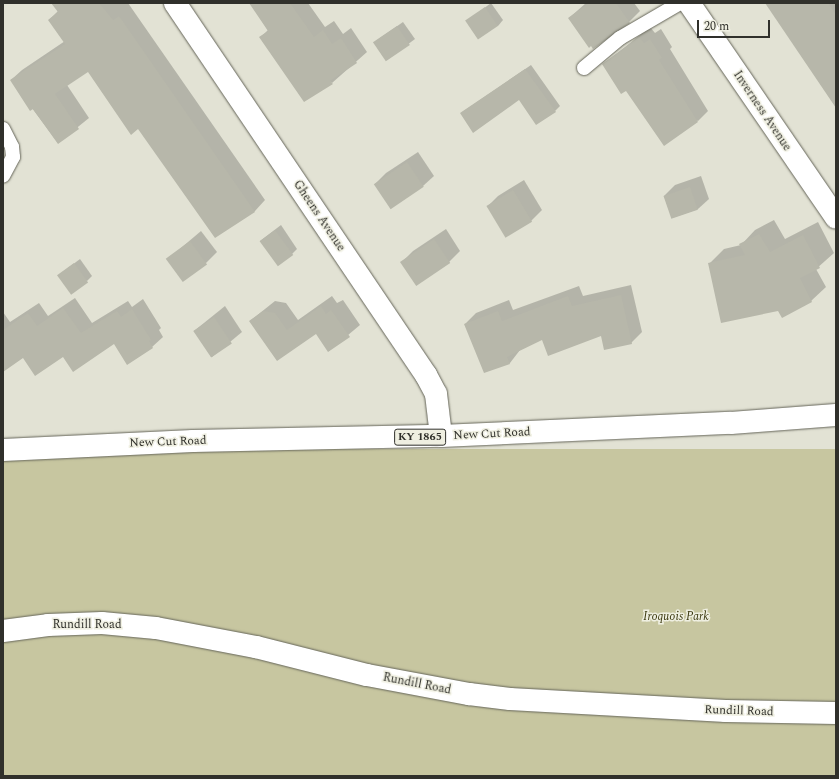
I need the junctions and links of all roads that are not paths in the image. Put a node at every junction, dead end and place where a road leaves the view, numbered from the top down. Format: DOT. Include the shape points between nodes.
graph roads {
  1 [pos="175,3"];
  2 [pos="680,3"];
  3 [pos="689,3"];
  4 [pos="584,68"];
  5 [pos="3,129"];
  6 [pos="3,176"];
  7 [pos="836,218"];
  8 [pos="836,415"];
  9 [pos="441,436"];
  10 [pos="3,450"];
  11 [pos="3,631"];
  12 [pos="836,713"];
  1 -- 9 [label="street, Gheens Avenue" via="426,375 436,394"];
  2 -- 4 [label="lane" via="620,38"];
  3 -- 7 [label="street, Inverness Avenue"];
  5 -- 6 [label="lane" via="12,147 13,157"];
  8 -- 9 [label="street, New Cut Road / KY 1865" via="731,423"];
  9 -- 10 [label="street, New Cut Road / KY 1865" via="193,441"];
  11 -- 12 [label="street, Rundill Road" via="48,625 102,623 156,628 249,645 375,676 510,700 726,712"];
}
